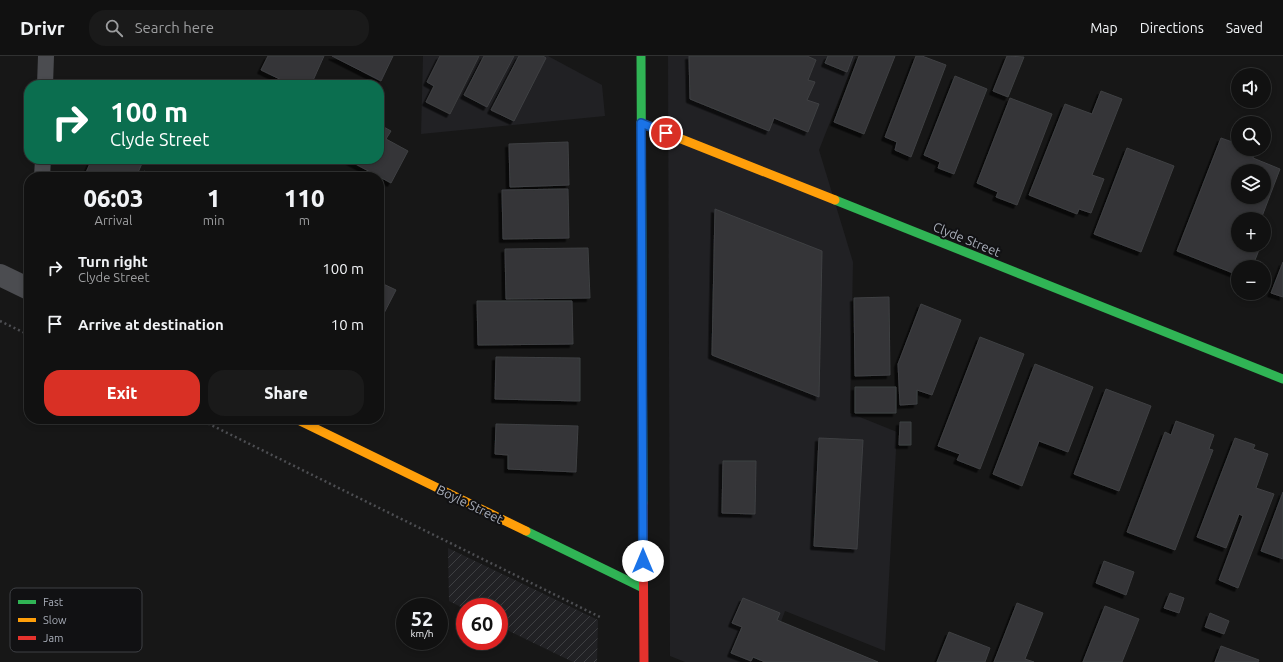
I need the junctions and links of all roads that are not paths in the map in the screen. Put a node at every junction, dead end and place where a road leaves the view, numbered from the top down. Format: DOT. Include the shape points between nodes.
graph roads {
  1 [pos="46,56"];
  2 [pos="641,56"];
  3 [pos="45,80"];
  4 [pos="641,123"];
  5 [pos="0,275"];
  6 [pos="24,287"];
  7 [pos="1283,378"];
  8 [pos="306,424"];
  9 [pos="643,588"];
  10 [pos="644,662"];
  1 -- 3 [label="lane"];
  2 -- 4 [label="street"];
  4 -- 7 [label="street, Clyde Street"];
  4 -- 9 [label="street"];
  5 -- 6 [label="street"];
  8 -- 9 [label="street, Boyle Street"];
  9 -- 10 [label="street"];
}
